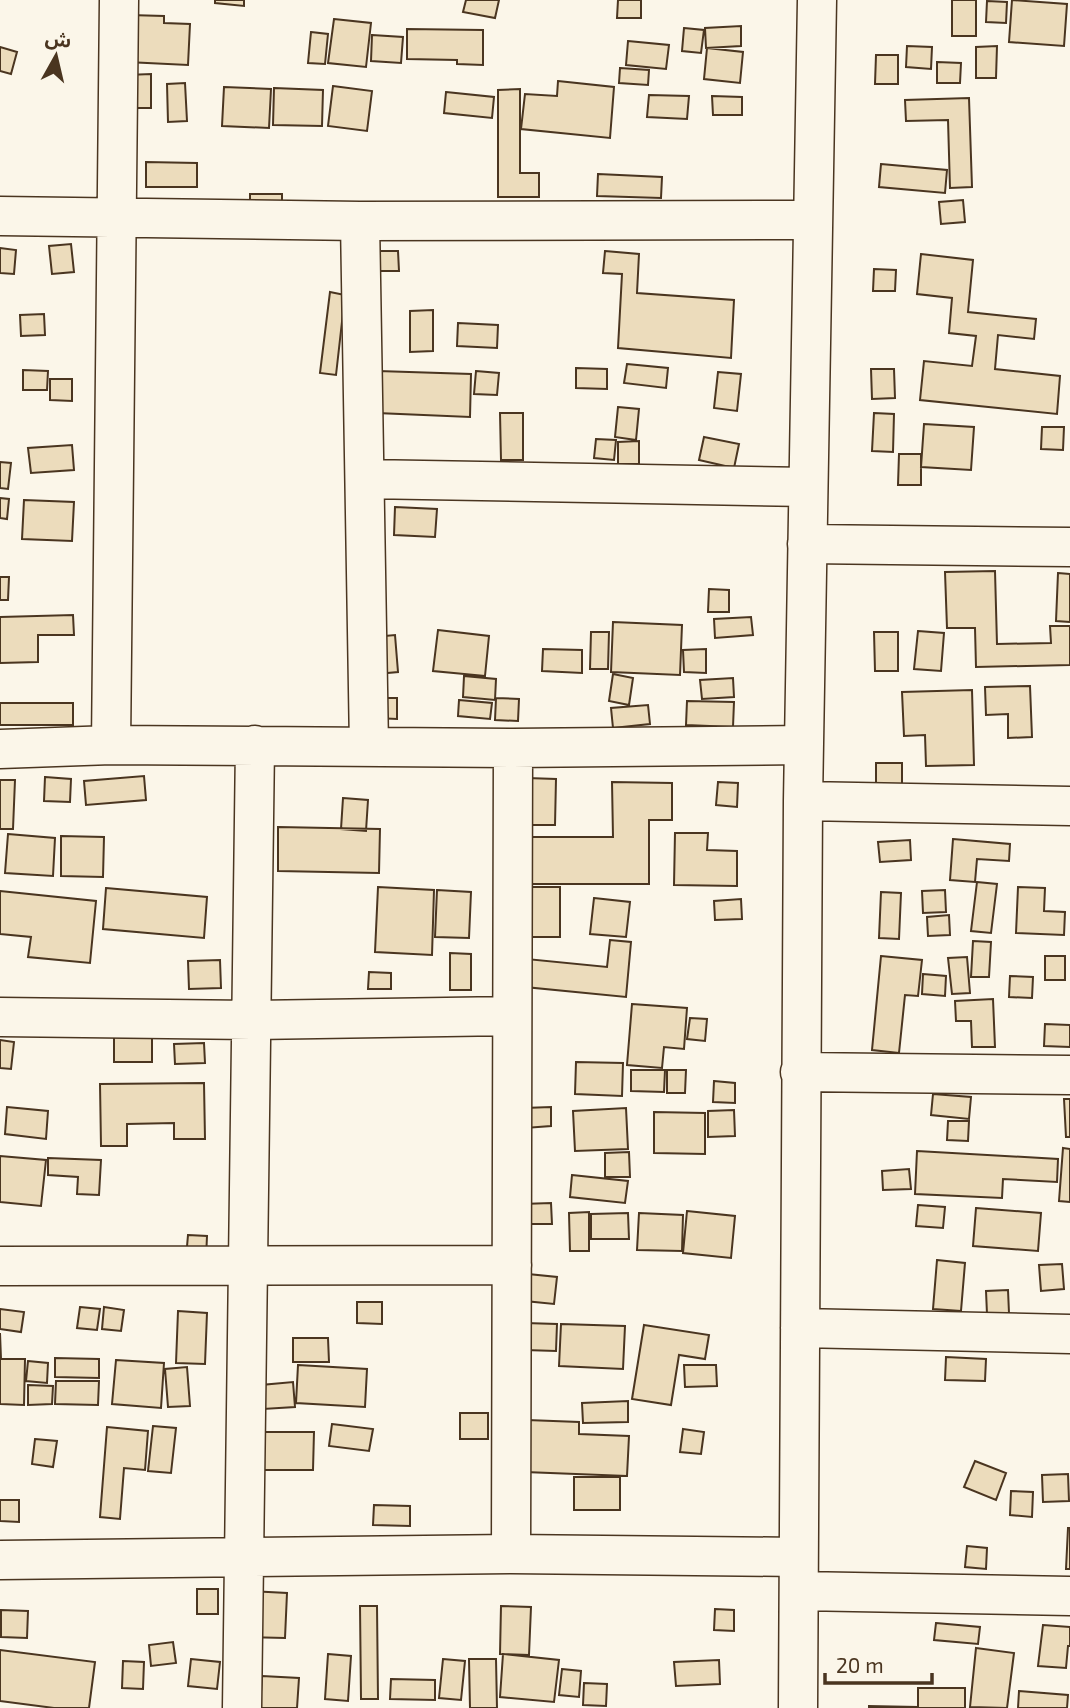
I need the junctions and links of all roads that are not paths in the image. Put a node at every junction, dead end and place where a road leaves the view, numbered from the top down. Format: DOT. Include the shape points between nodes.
graph roads {
  1 [pos="119,0"];
  2 [pos="817,0"];
  3 [pos="0,216"];
  4 [pos="117,219"];
  5 [pos="812,220"];
  6 [pos="360,221"];
  7 [pos="365,479"];
  8 [pos="808,487"];
  9 [pos="807,544"];
  10 [pos="1070,547"];
  11 [pos="111,745"];
  12 [pos="255,745"];
  13 [pos="804,746"];
  14 [pos="369,747"];
  15 [pos="513,748"];
  16 [pos="0,749"];
  17 [pos="803,801"];
  18 [pos="1070,806"];
  19 [pos="512,1016"];
  20 [pos="0,1017"];
  21 [pos="251,1020"];
  22 [pos="800,1072"];
  23 [pos="1070,1075"];
  24 [pos="512,1265"];
  25 [pos="0,1266"];
  26 [pos="249,1266"];
  27 [pos="800,1328"];
  28 [pos="1070,1334"];
  29 [pos="511,1554"];
  30 [pos="243,1559"];
  31 [pos="0,1560"];
  32 [pos="799,1574"];
  33 [pos="1070,1596"];
  34 [pos="242,1708"];
  35 [pos="799,1708"];
  1 -- 4 [label="street"];
  2 -- 5 [label="street"];
  3 -- 4 [label="street"];
  4 -- 6 [label="street"];
  4 -- 11 [label="street"];
  5 -- 6 [label="street"];
  5 -- 8 [label="street"];
  6 -- 7 [label="street"];
  7 -- 8 [label="street"];
  7 -- 14 [label="street"];
  8 -- 9 [label="street"];
  9 -- 10 [label="street"];
  9 -- 13 [label="street"];
  11 -- 12 [label="street"];
  11 -- 16 [label="street"];
  12 -- 14 [label="street"];
  12 -- 21 [label="street"];
  13 -- 15 [label="street"];
  13 -- 17 [label="street"];
  14 -- 15 [label="street"];
  15 -- 19 [label="street"];
  17 -- 18 [label="street"];
  17 -- 22 [label="street"];
  19 -- 21 [label="street"];
  19 -- 24 [label="street"];
  20 -- 21 [label="street"];
  21 -- 26 [label="street"];
  22 -- 23 [label="street"];
  22 -- 27 [label="street"];
  24 -- 26 [label="street"];
  24 -- 29 [label="street"];
  25 -- 26 [label="street"];
  26 -- 30 [label="street"];
  27 -- 28 [label="street"];
  27 -- 32 [label="street"];
  29 -- 30 [label="street"];
  29 -- 32 [label="street"];
  30 -- 31 [label="street"];
  30 -- 34 [label="street"];
  32 -- 33 [label="street"];
  32 -- 35 [label="street"];
}
